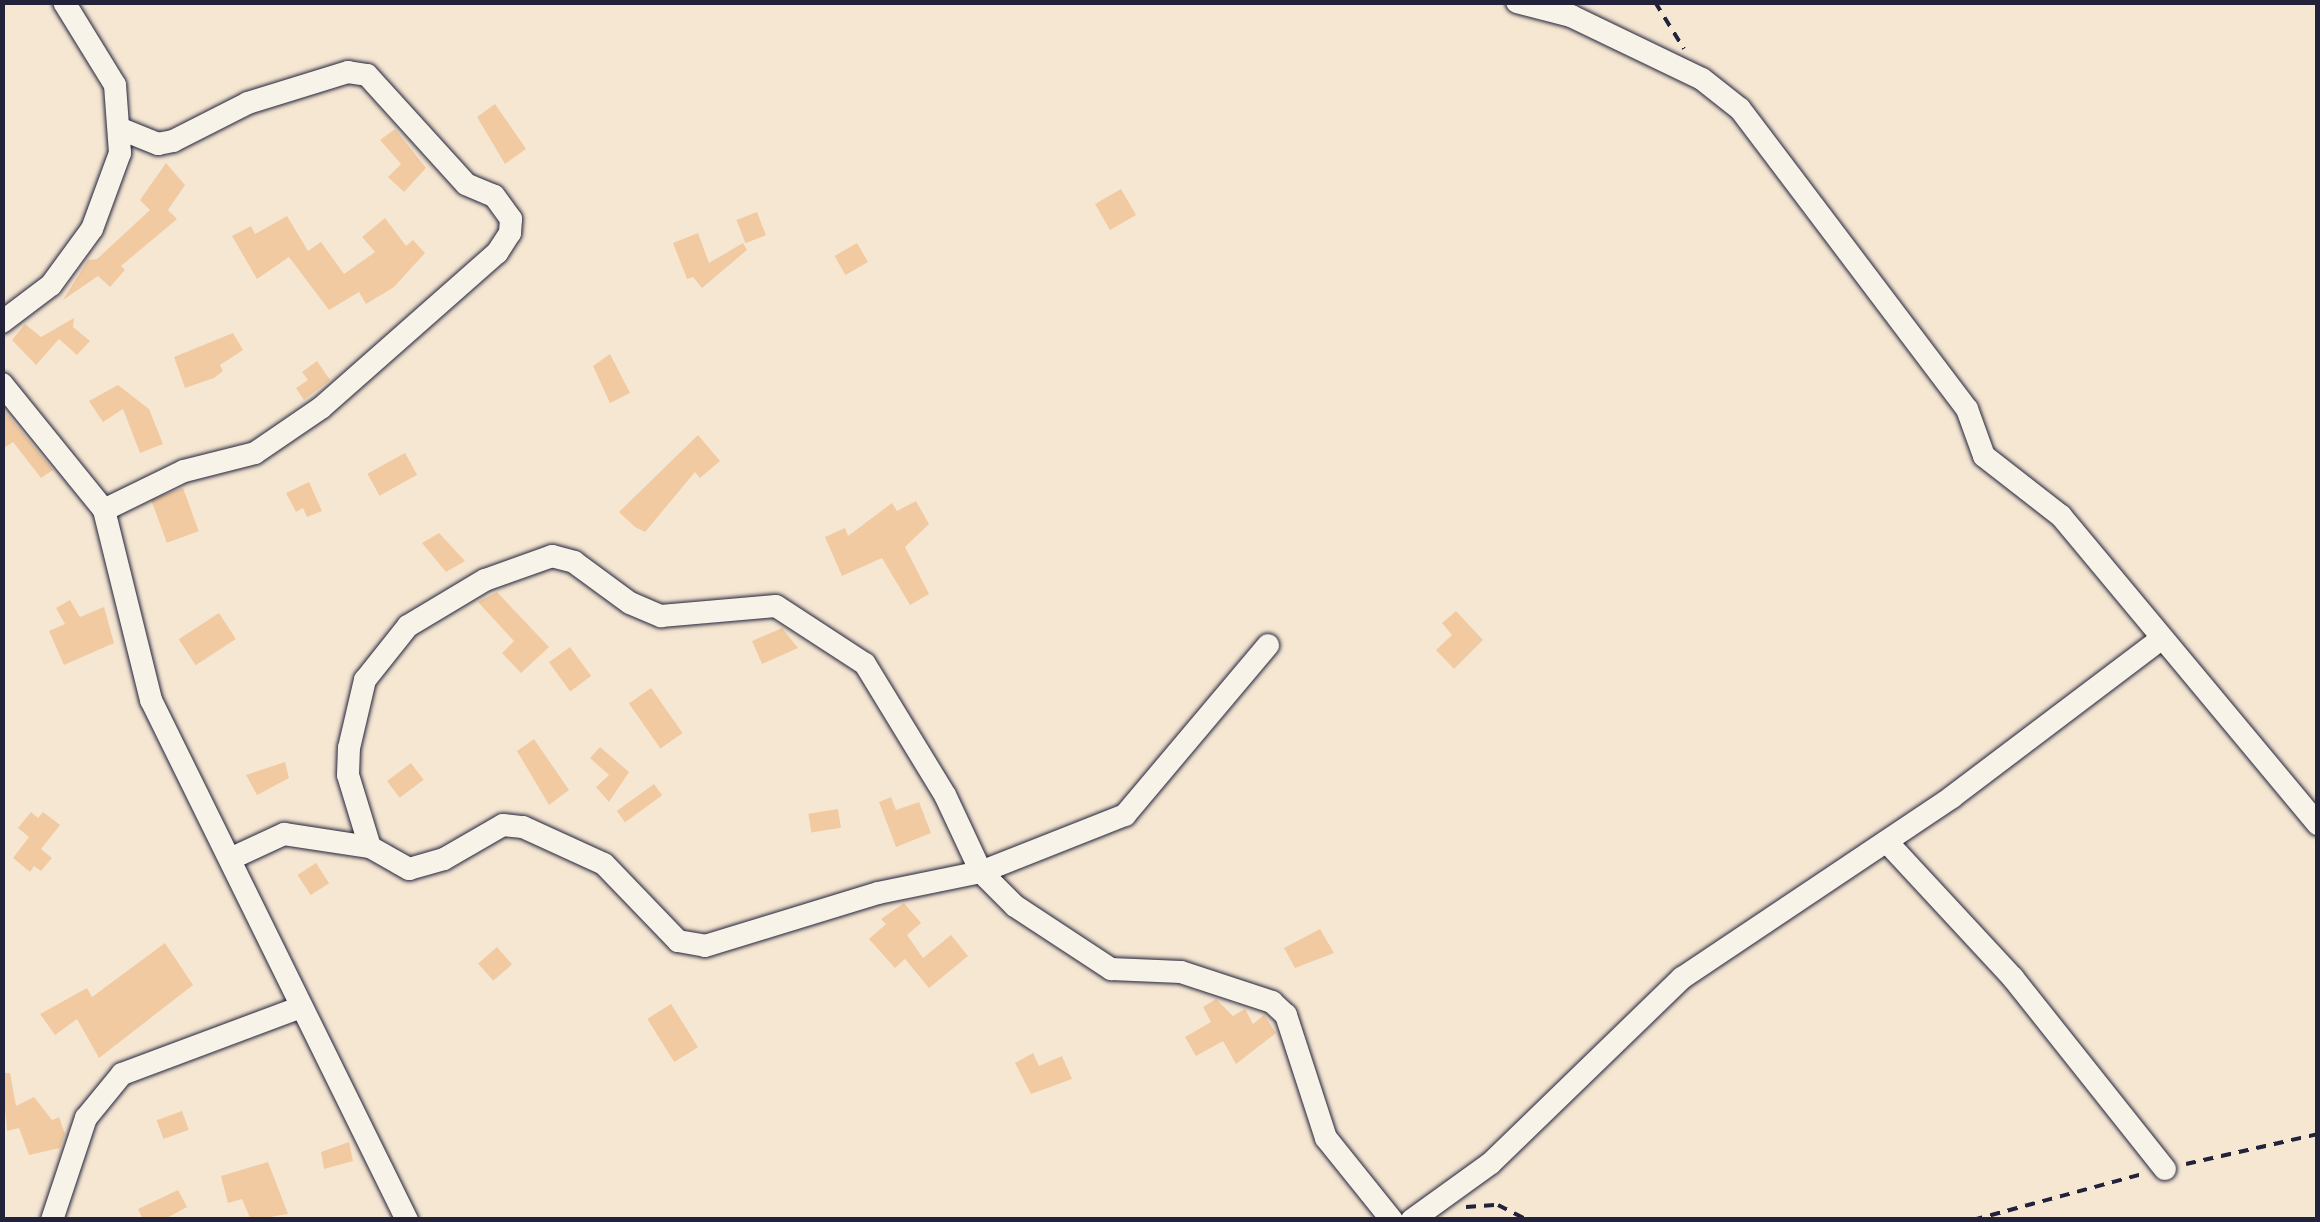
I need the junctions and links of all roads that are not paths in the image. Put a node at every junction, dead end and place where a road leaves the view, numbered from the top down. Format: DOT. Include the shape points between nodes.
graph roads {
  1 [pos="64,2"];
  2 [pos="1516,2"];
  3 [pos="123,130"];
  4 [pos="2,322"];
  5 [pos="2,384"];
  6 [pos="104,510"];
  7 [pos="2162,638"];
  8 [pos="1268,645"];
  9 [pos="2318,824"];
  10 [pos="1888,842"];
  11 [pos="370,847"];
  12 [pos="230,860"];
  13 [pos="981,872"];
  14 [pos="301,1007"];
  15 [pos="2164,1169"];
  16 [pos="52,1220"];
  17 [pos="407,1220"];
  18 [pos="1392,1220"];
  19 [pos="1412,1220"];
  1 -- 3 [label="street" via="115,85"];
  2 -- 7 [label="street" via="1571,16 1702,78 1740,109 1967,408 1984,456 2061,516"];
  3 -- 4 [label="street" via="92,229 51,285"];
  3 -- 6 [label="street" via="158,144 174,142 248,103 348,72 367,75 456,174 494,196 511,219 497,253 322,408 255,453 184,470"];
  5 -- 6 [label="street"];
  6 -- 12 [label="street" via="151,700"];
  7 -- 9 [label="street"];
  7 -- 10 [label="street"];
  8 -- 13 [label="street" via="1125,815"];
  10 -- 15 [label="street" via="2012,978"];
  10 -- 19 [label="street" via="1682,978 1491,1163"];
  11 -- 12 [label="street" via="284,834"];
  11 -- 13 [label="street" via="409,869 444,860 503,825 538,832 604,864 678,941 705,946 878,893"];
  11 -- 13 [label="street" via="348,774 349,748 365,680 380,656 408,626 485,580 552,556 574,562 652,614 726,612 760,602 856,654 945,795"];
  12 -- 14 [label="street"];
  13 -- 18 [label="street" via="1015,906 1110,969 1181,972 1272,1002 1292,1026 1339,1162"];
  14 -- 16 [label="street" via="122,1074 94,1101"];
  14 -- 17 [label="street"];
}
